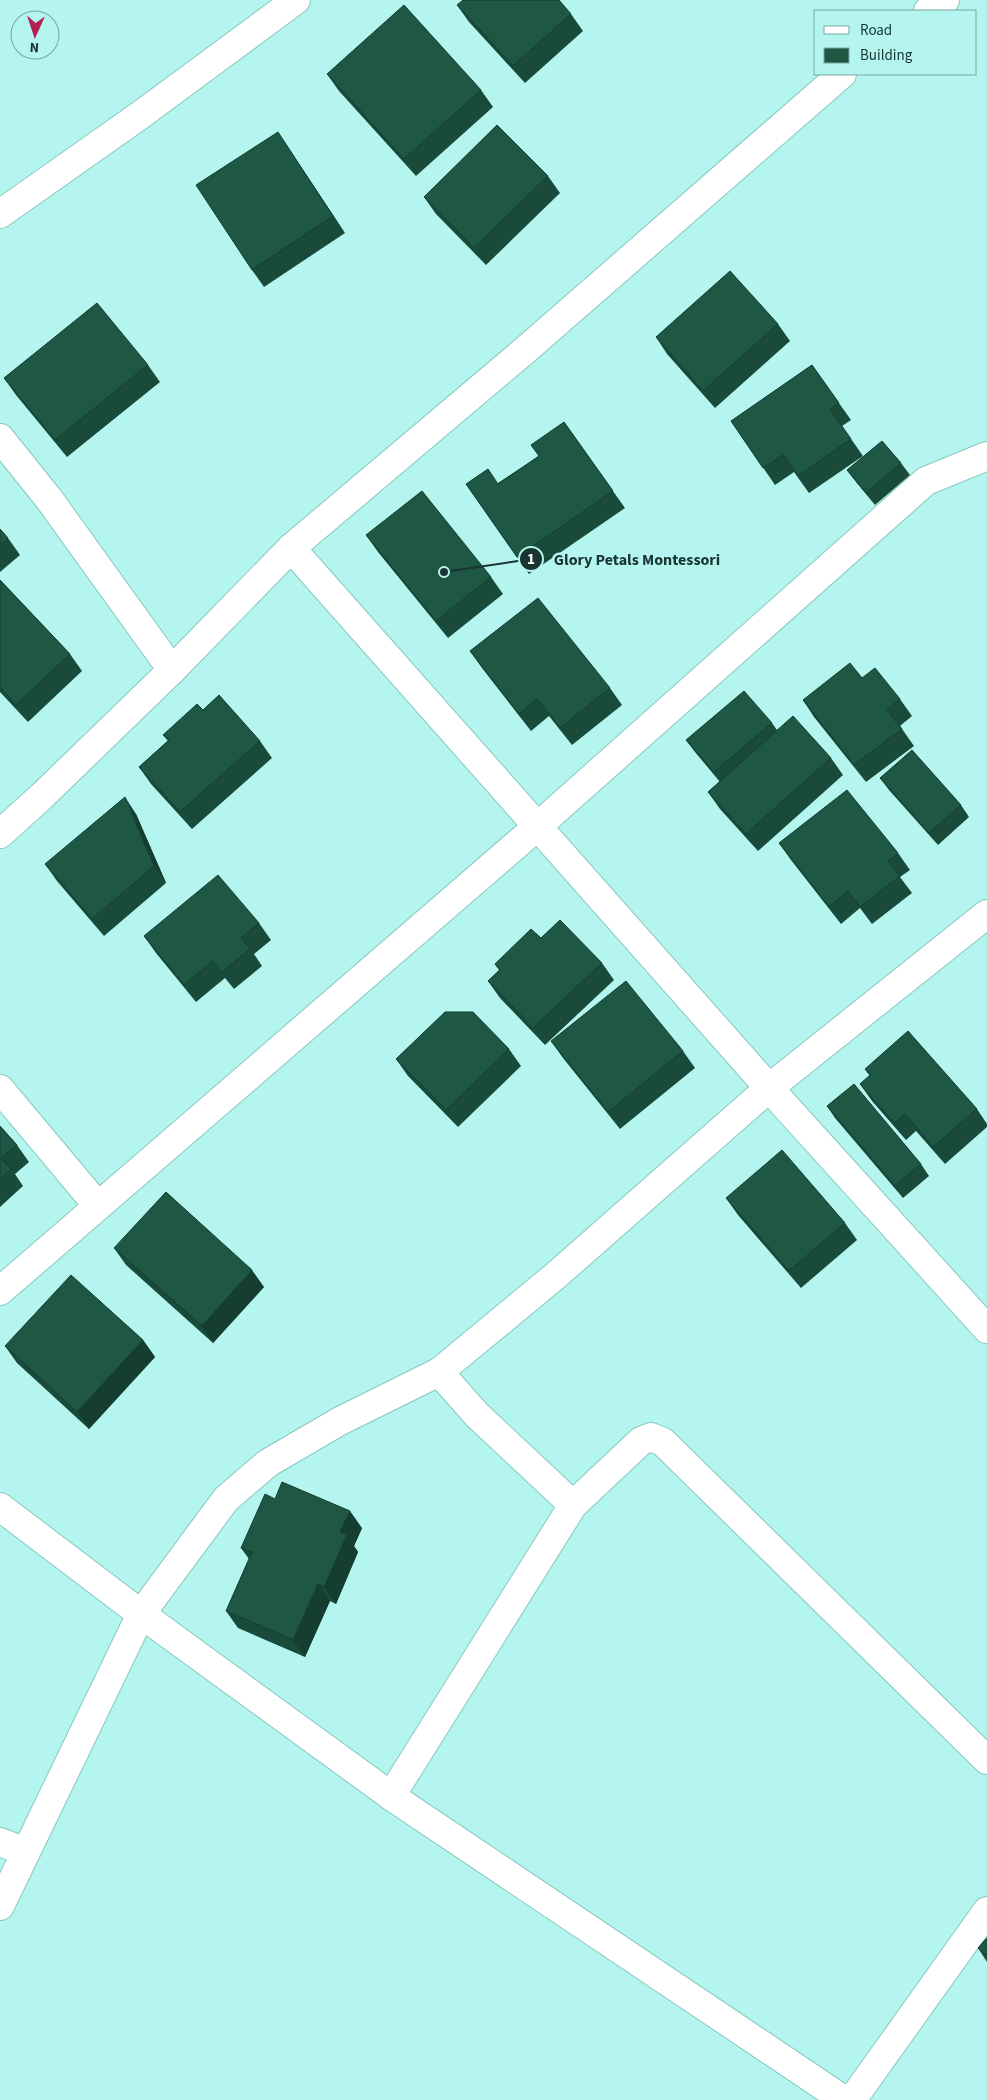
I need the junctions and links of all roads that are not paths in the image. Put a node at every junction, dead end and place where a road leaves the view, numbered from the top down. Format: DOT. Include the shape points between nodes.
graph roads {
  1 [pos="296,0"];
  2 [pos="945,0"];
  3 [pos="930,10"];
  4 [pos="841,75"];
  5 [pos="0,214"];
  6 [pos="0,438"];
  7 [pos="987,456"];
  8 [pos="291,548"];
  9 [pos="172,670"];
  10 [pos="538,826"];
  11 [pos="0,834"];
  12 [pos="987,914"];
  13 [pos="769,1088"];
  14 [pos="0,1089"];
  15 [pos="98,1206"];
  16 [pos="0,1291"];
  17 [pos="987,1328"];
  18 [pos="439,1372"];
  19 [pos="573,1505"];
  20 [pos="0,1507"];
  21 [pos="141,1614"];
  22 [pos="987,1760"];
  23 [pos="391,1796"];
  24 [pos="0,1842"];
  25 [pos="26,1852"];
  26 [pos="0,1906"];
  27 [pos="987,1910"];
  28 [pos="844,2100"];
  29 [pos="852,2100"];
  1 -- 5 [label="street"];
  2 -- 3 [label="street"];
  4 -- 8 [label="street" via="523,352"];
  6 -- 9 [label="street" via="49,499"];
  7 -- 10 [label="street" via="926,481"];
  8 -- 9 [label="street"];
  8 -- 10 [label="street"];
  9 -- 11 [label="street"];
  10 -- 13 [label="street"];
  10 -- 15 [label="street"];
  12 -- 13 [label="street"];
  13 -- 17 [label="street"];
  13 -- 18 [label="street" via="554,1277"];
  14 -- 15 [label="street"];
  15 -- 16 [label="street"];
  18 -- 19 [label="street" via="476,1415"];
  18 -- 21 [label="street" via="340,1420 268,1463 226,1499"];
  19 -- 22 [label="street" via="641,1441 651,1437 663,1442"];
  19 -- 23 [label="street"];
  20 -- 21 [label="street"];
  21 -- 23 [label="street"];
  21 -- 25 [label="street"];
  23 -- 28 [label="street"];
  24 -- 25 [label="street"];
  25 -- 26 [label="street"];
  27 -- 29 [label="street"];
}
